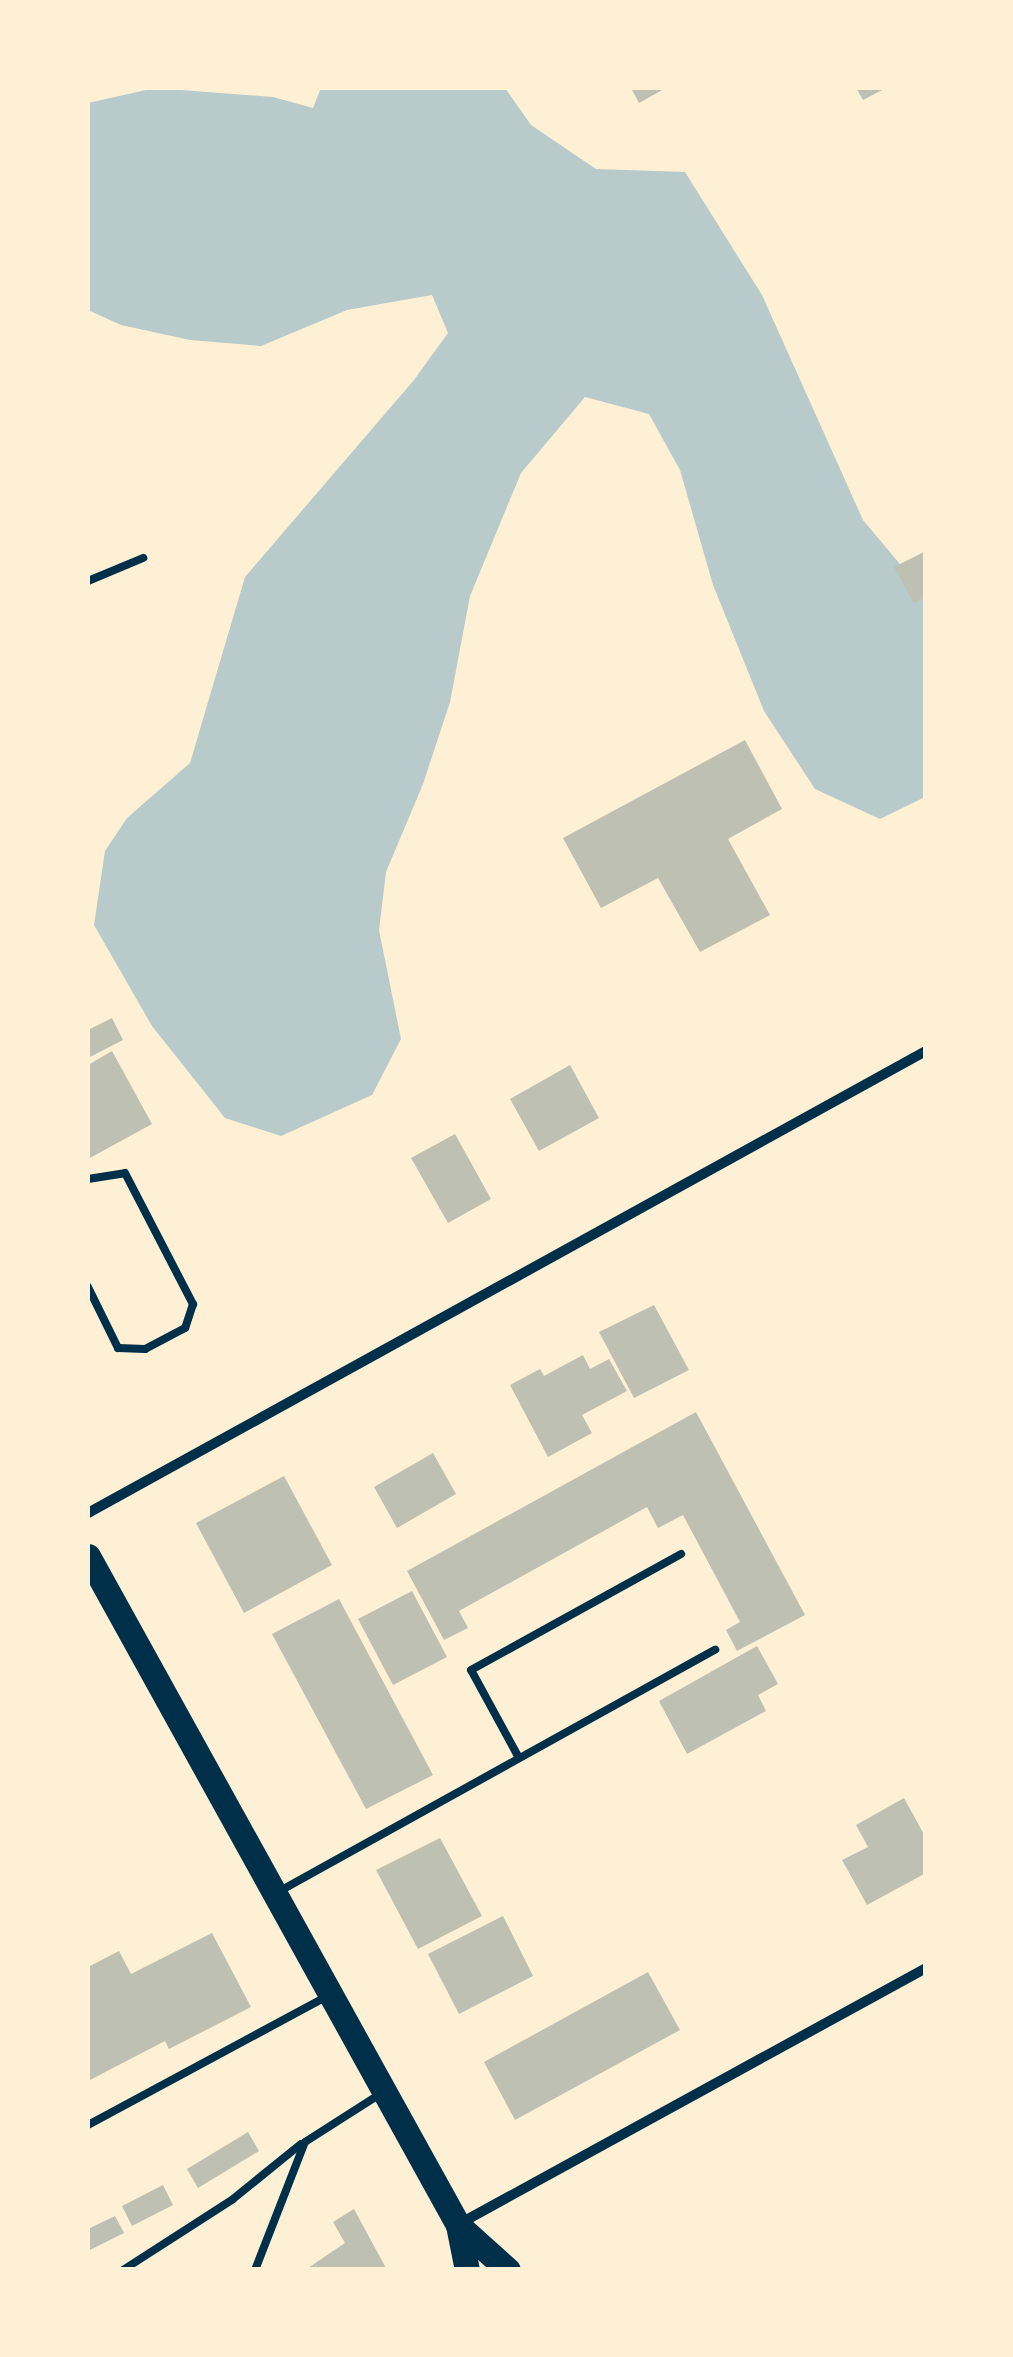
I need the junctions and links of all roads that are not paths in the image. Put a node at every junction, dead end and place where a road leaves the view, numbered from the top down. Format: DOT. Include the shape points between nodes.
graph roads {
  1 [pos="143,558"];
  2 [pos="88,581"];
  3 [pos="926,1051"];
  4 [pos="88,1179"];
  5 [pos="88,1288"];
  6 [pos="88,1513"];
  7 [pos="682,1554"];
  8 [pos="88,1556"];
  9 [pos="714,1650"];
  10 [pos="519,1758"];
  11 [pos="274,1894"];
  12 [pos="926,1968"];
  13 [pos="330,1995"];
  14 [pos="384,2091"];
  15 [pos="88,2125"];
  16 [pos="305,2142"];
  17 [pos="458,2224"];
  18 [pos="123,2270"];
  19 [pos="255,2270"];
  20 [pos="467,2270"];
  21 [pos="508,2270"];
  1 -- 2 [label="lane"];
  3 -- 6 [label="street"];
  4 -- 5 [label="lane" via="124,1174 193,1304 185,1328 145,1349 118,1348"];
  7 -- 10 [label="lane" via="470,1670"];
  8 -- 11 [label="main road"];
  9 -- 10 [label="lane"];
  10 -- 11 [label="lane"];
  11 -- 13 [label="main road"];
  12 -- 17 [label="street"];
  13 -- 14 [label="main road"];
  13 -- 15 [label="lane"];
  14 -- 16 [label="lane"];
  14 -- 17 [label="main road"];
  16 -- 18 [label="lane" via="232,2200"];
  16 -- 19 [label="lane"];
  17 -- 20 [label="main road"];
  17 -- 21 [label="main road"];
}
